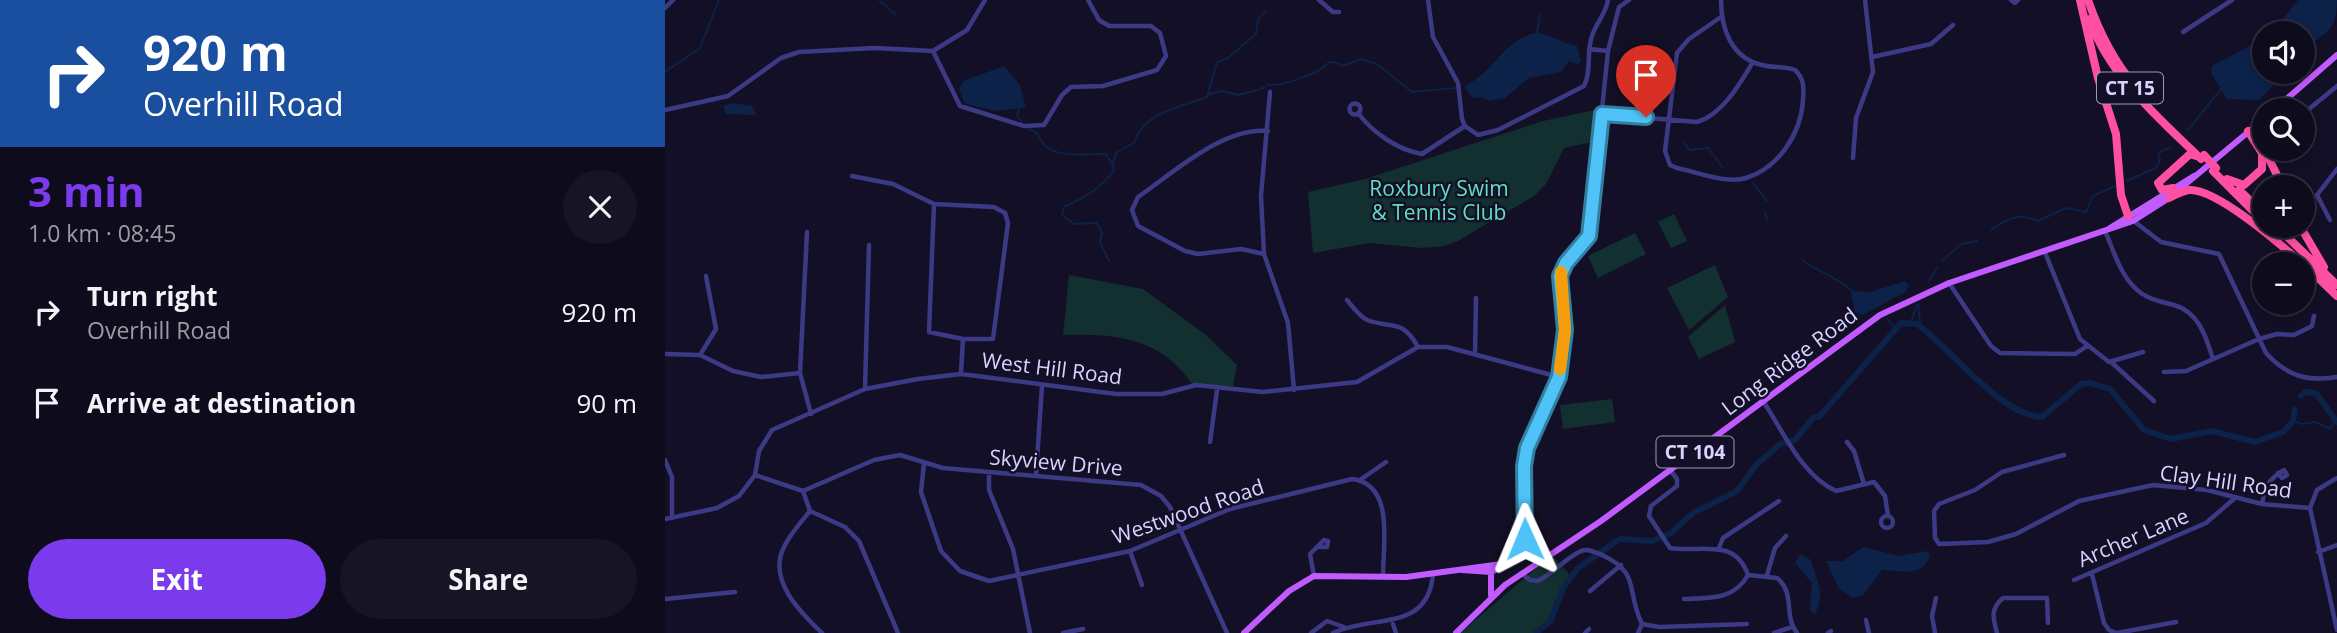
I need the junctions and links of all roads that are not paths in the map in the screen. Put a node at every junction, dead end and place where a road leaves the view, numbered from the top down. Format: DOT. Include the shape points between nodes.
graph roads {
  1 [pos="673,0"];
  2 [pos="985,0"];
  3 [pos="1088,0"];
  4 [pos="1319,0"];
  5 [pos="1428,0"];
  6 [pos="1608,0"];
  7 [pos="1629,0"];
  8 [pos="1721,0"];
  9 [pos="1865,0"];
  10 [pos="2011,0"];
  11 [pos="2018,0"];
  12 [pos="2081,0"];
  13 [pos="2088,0"];
  14 [pos="2232,0"];
  15 [pos="665,8"];
  16 [pos="1339,12"];
  17 [pos="1721,17"];
  18 [pos="1953,25"];
  19 [pos="2183,32"];
  20 [pos="1589,49"];
  21 [pos="933,51"];
  22 [pos="1608,51"];
  23 [pos="2337,55"];
  24 [pos="1872,57"];
  25 [pos="1753,62"];
  26 [pos="2337,86"];
  27 [pos="1270,92"];
  28 [pos="2288,98"];
  29 [pos="2315,104"];
  30 [pos="665,110"];
  31 [pos="1359,114"];
  32 [pos="1602,114"];
  33 [pos="1668,118"];
  34 [pos="1465,126"];
  35 [pos="2252,128"];
  36 [pos="1268,131"];
  37 [pos="2248,131"];
  38 [pos="2201,157"];
  39 [pos="1853,158"];
  40 [pos="2337,169"];
  41 [pos="2215,170"];
  42 [pos="2277,175"];
  43 [pos="852,176"];
  44 [pos="2194,176"];
  45 [pos="2227,179"];
  46 [pos="2173,188"];
  47 [pos="2169,198"];
  48 [pos="2252,203"];
  49 [pos="934,204"];
  50 [pos="2252,210"];
  51 [pos="2130,219"];
  52 [pos="2330,220"];
  53 [pos="2107,229"];
  54 [pos="807,233"];
  55 [pos="2279,238"];
  56 [pos="2289,238"];
  57 [pos="2306,238"];
  58 [pos="869,245"];
  59 [pos="2045,250"];
  60 [pos="2288,252"];
  61 [pos="2292,252"];
  62 [pos="1264,254"];
  63 [pos="2315,275"];
  64 [pos="706,276"];
  65 [pos="1949,283"];
  66 [pos="2337,284"];
  67 [pos="2337,296"];
  68 [pos="1476,298"];
  69 [pos="1347,300"];
  70 [pos="2314,316"];
  71 [pos="2259,339"];
  72 [pos="963,340"];
  73 [pos="2087,346"];
  74 [pos="1418,347"];
  75 [pos="2143,352"];
  76 [pos="665,354"];
  77 [pos="1475,354"];
  78 [pos="700,355"];
  79 [pos="2213,359"];
  80 [pos="2111,362"];
  81 [pos="2165,372"];
  82 [pos="800,373"];
  83 [pos="961,374"];
  84 [pos="1559,377"];
  85 [pos="2337,377"];
  86 [pos="1042,386"];
  87 [pos="865,390"];
  88 [pos="1217,390"];
  89 [pos="1294,390"];
  90 [pos="1763,401"];
  91 [pos="2154,401"];
  92 [pos="811,414"];
  93 [pos="1210,442"];
  94 [pos="1847,442"];
  95 [pos="2064,455"];
  96 [pos="665,460"];
  97 [pos="1386,462"];
  98 [pos="924,463"];
  99 [pos="1670,470"];
  100 [pos="989,472"];
  101 [pos="2278,474"];
  102 [pos="754,475"];
  103 [pos="1036,475"];
  104 [pos="2337,478"];
  105 [pos="1360,480"];
  106 [pos="1864,484"];
  107 [pos="803,491"];
  108 [pos="2236,498"];
  109 [pos="1779,501"];
  110 [pos="2262,503"];
  111 [pos="2310,508"];
  112 [pos="810,511"];
  113 [pos="1888,516"];
  114 [pos="672,518"];
  115 [pos="665,519"];
  116 [pos="1181,528"];
  117 [pos="1786,536"];
  118 [pos="2337,545"];
  119 [pos="1319,547"];
  120 [pos="1719,548"];
  121 [pos="1130,551"];
  122 [pos="2318,552"];
  123 [pos="1494,564"];
  124 [pos="1510,564"];
  125 [pos="1621,565"];
  126 [pos="1461,569"];
  127 [pos="1491,572"];
  128 [pos="1521,573"];
  129 [pos="1433,574"];
  130 [pos="2092,574"];
  131 [pos="1019,575"];
  132 [pos="1748,575"];
  133 [pos="1767,575"];
  134 [pos="1314,576"];
  135 [pos="1383,576"];
  136 [pos="2074,580"];
  137 [pos="1142,585"];
  138 [pos="1506,585"];
  139 [pos="1590,591"];
  140 [pos="734,592"];
  141 [pos="1491,597"];
  142 [pos="1936,598"];
  143 [pos="665,599"];
  144 [pos="1684,599"];
  145 [pos="1866,620"];
  146 [pos="2176,622"];
  147 [pos="2048,623"];
  148 [pos="1393,624"];
  149 [pos="1642,624"];
  150 [pos="1747,625"];
  151 [pos="1378,626"];
  152 [pos="1792,627"];
  153 [pos="1345,628"];
  154 [pos="1083,629"];
  155 [pos="2337,630"];
  156 [pos="822,633"];
  157 [pos="898,633"];
  158 [pos="1030,633"];
  159 [pos="1063,633"];
  160 [pos="1227,633"];
  161 [pos="1244,633"];
  162 [pos="1311,633"];
  163 [pos="1333,633"];
  164 [pos="1379,633"];
  165 [pos="1396,633"];
  166 [pos="1456,633"];
  167 [pos="1638,633"];
  168 [pos="1774,633"];
  169 [pos="1797,633"];
  170 [pos="1869,633"];
  171 [pos="1935,633"];
  172 [pos="1997,633"];
  173 [pos="2116,633"];
  1 -- 15 [label="street"];
  2 -- 21 [label="street" via="967,30"];
  3 -- 21 [label="street" via="1099,20 1109,26 1151,26 1160,33 1166,56 1157,70 1103,86 1071,87 1044,125 1024,126 960,106"];
  4 -- 16 [label="street"];
  5 -- 34 [label="street" via="1433,37 1458,83"];
  6 -- 20 [label="street"];
  7 -- 22 [label="street" via="1619,7"];
  8 -- 17 [label="street"];
  9 -- 24 [label="street"];
  10 -- 11 [label="street"];
  12 -- 38 [label="highway, CT 15" via="2117,74"];
  12 -- 51 [label="highway" via="2116,134 2121,195"];
  13 -- 38 [label="highway, CT 15" via="2118,65"];
  14 -- 19 [label="street"];
  17 -- 25 [label="street" via="1729,42"];
  17 -- 33 [label="street" via="1677,53"];
  18 -- 24 [label="street" via="1931,44"];
  20 -- 22 [label="street"];
  20 -- 34 [label="street" via="1584,86 1498,130 1478,135"];
  21 -- 30 [label="street" via="799,52 781,58 728,96"];
  22 -- 32 [label="street"];
  23 -- 28 [label="main road"];
  24 -- 39 [label="street" via="1873,72 1856,118"];
  25 -- 33 [label="street" via="1739,85 1705,120"];
  25 -- 33 [label="street" via="1795,70 1804,88 1797,130 1770,165 1734,180 1670,165 1665,150"];
  26 -- 29 [label="street"];
  27 -- 36 [label="street"];
  31 -- 34 [label="street" via="1402,151 1422,154"];
  32 -- 33 [label="street"];
  32 -- 84 [label="street" via="1589,236 1560,276 1565,330"];
  35 -- 37 [label="main road, Long Ridge Road / CT 104"];
  36 -- 62 [label="street" via="1261,196"];
  36 -- 62 [label="street" via="1222,139 1138,197 1132,210 1138,226 1185,251 1241,249"];
  37 -- 42 [label="highway" via="2263,147"];
  37 -- 44 [label="main road, Long Ridge Road / CT 104"];
  37 -- 45 [label="highway" via="2262,153 2262,169 2244,185"];
  38 -- 41 [label="highway, CT 15, bridge"];
  38 -- 46 [label="highway" via="2185,156 2158,183 2162,190"];
  40 -- 52 [label="street" via="2317,195"];
  41 -- 45 [label="highway, CT 15"];
  41 -- 50 [label="highway, CT 15"];
  43 -- 49 [label="street" via="893,184"];
  44 -- 46 [label="main road, Long Ridge Road / CT 104"];
  44 -- 47 [label="main road, Long Ridge Road / CT 104"];
  45 -- 48 [label="highway, CT 15"];
  46 -- 51 [label="main road, Long Ridge Road / CT 104"];
  47 -- 51 [label="main road, Long Ridge Road / CT 104"];
  47 -- 60 [label="highway" via="2189,190 2203,193 2252,222"];
  49 -- 72 [label="street" via="929,332"];
  49 -- 72 [label="street" via="994,207 1005,214 1008,223 993,339"];
  51 -- 53 [label="main road, Long Ridge Road / CT 104"];
  51 -- 71 [label="street" via="2161,242 2219,254"];
  53 -- 59 [label="main road, Long Ridge Road / CT 104"];
  53 -- 79 [label="street" via="2133,287 2192,316"];
  54 -- 82 [label="street"];
  55 -- 61 [label="highway, CT 15"];
  56 -- 66 [label="highway"];
  57 -- 66 [label="highway"];
  58 -- 87 [label="street"];
  59 -- 65 [label="main road, Long Ridge Road / CT 104"];
  59 -- 73 [label="street" via="2076,331"];
  62 -- 89 [label="street" via="1288,323"];
  63 -- 67 [label="highway, CT 15"];
  64 -- 78 [label="street" via="716,330"];
  65 -- 73 [label="street" via="2000,353 2075,354"];
  65 -- 90 [label="main road, Long Ridge Road / CT 104" via="1879,315"];
  68 -- 77 [label="street"];
  69 -- 74 [label="street" via="1366,319 1406,330"];
  70 -- 71 [label="street" via="2312,326 2294,335"];
  71 -- 79 [label="street"];
  71 -- 85 [label="street" via="2278,367 2292,374 2308,379"];
  72 -- 83 [label="street"];
  73 -- 80 [label="street"];
  74 -- 77 [label="street" via="1447,347"];
  74 -- 89 [label="street, West Hill Road" via="1357,382"];
  75 -- 80 [label="street"];
  76 -- 78 [label="street"];
  77 -- 84 [label="street"];
  78 -- 82 [label="street" via="733,371 761,377"];
  79 -- 81 [label="street" via="2186,371"];
  80 -- 91 [label="street"];
  82 -- 92 [label="street"];
  83 -- 86 [label="street, West Hill Road"];
  83 -- 87 [label="street, West Hill Road"];
  84 -- 124 [label="street" via="1527,448 1524,543"];
  86 -- 88 [label="street, West Hill Road" via="1116,394 1162,394 1196,386"];
  86 -- 103 [label="street"];
  87 -- 92 [label="street, West Hill Road"];
  88 -- 89 [label="street, West Hill Road"];
  88 -- 93 [label="street"];
  90 -- 99 [label="main road, Long Ridge Road / CT 104"];
  90 -- 106 [label="street" via="1819,480 1833,490"];
  92 -- 102 [label="street, West Hill Road" via="772,430 759,451"];
  94 -- 106 [label="street"];
  95 -- 108 [label="street, Clay Hill Road" via="2002,472 1975,490 1939,504 1934,511 1939,544 1988,542 2079,501 2130,488 2178,487"];
  96 -- 114 [label="street" via="672,477"];
  97 -- 105 [label="street"];
  98 -- 100 [label="street, Skyview Drive"];
  98 -- 107 [label="street, Skyview Drive" via="900,455 882,457"];
  98 -- 131 [label="street, Westwood Road" via="921,492 945,557 960,572 975,578 989,581"];
  99 -- 120 [label="street" via="1677,486 1651,506 1653,527 1674,549"];
  99 -- 128 [label="main road, Long Ridge Road / CT 104"];
  100 -- 103 [label="street, Skyview Drive"];
  100 -- 131 [label="street" via="991,499"];
  101 -- 110 [label="street" via="2269,481"];
  102 -- 107 [label="street"];
  102 -- 114 [label="street, West Hill Road" via="739,496 718,508"];
  103 -- 116 [label="street, Skyview Drive" via="1141,485 1164,500"];
  104 -- 111 [label="street" via="2317,490"];
  105 -- 116 [label="street, Westwood Road" via="1335,481 1230,509"];
  105 -- 135 [label="street" via="1370,486 1381,504"];
  106 -- 113 [label="street" via="1874,482 1880,488"];
  107 -- 112 [label="street"];
  108 -- 110 [label="street, Clay Hill Road"];
  108 -- 130 [label="street, Archer Lane" via="2206,523"];
  109 -- 120 [label="street" via="1723,538"];
  110 -- 111 [label="street, Clay Hill Road"];
  111 -- 122 [label="street"];
  112 -- 156 [label="street" via="785,544 780,559 792,602"];
  112 -- 157 [label="street" via="845,527 859,541"];
  114 -- 115 [label="street, West Hill Road"];
  116 -- 121 [label="street, Westwood Road"];
  116 -- 160 [label="street, Skyview Drive"];
  117 -- 133 [label="street" via="1775,548"];
  118 -- 122 [label="street"];
  119 -- 134 [label="street" via="1310,554"];
  120 -- 132 [label="street" via="1739,558"];
  121 -- 131 [label="street, Westwood Road"];
  121 -- 137 [label="street"];
  122 -- 155 [label="street"];
  123 -- 124 [label="main road"];
  123 -- 126 [label="main road"];
  123 -- 127 [label="main road"];
  124 -- 127 [label="main road"];
  124 -- 128 [label="main road"];
  125 -- 128 [label="street" via="1591,550 1578,553 1538,581"];
  125 -- 139 [label="street"];
  125 -- 149 [label="street" via="1629,574"];
  126 -- 127 [label="main road"];
  126 -- 129 [label="main road"];
  127 -- 138 [label="main road"];
  127 -- 141 [label="main road"];
  128 -- 138 [label="main road, Long Ridge Road / CT 104"];
  129 -- 135 [label="main road"];
  129 -- 148 [label="street" via="1424,604 1405,621"];
  130 -- 136 [label="street, Archer Lane"];
  130 -- 173 [label="street" via="2104,623"];
  131 -- 158 [label="street"];
  132 -- 133 [label="street"];
  132 -- 144 [label="street" via="1742,587 1721,597"];
  133 -- 152 [label="street" via="1785,586"];
  134 -- 135 [label="main road"];
  134 -- 161 [label="main road" via="1289,591"];
  138 -- 141 [label="main road, Long Ridge Road / CT 104"];
  140 -- 143 [label="street"];
  141 -- 166 [label="main road, Long Ridge Road / CT 104"];
  142 -- 171 [label="street"];
  145 -- 170 [label="street"];
  146 -- 173 [label="street"];
  147 -- 172 [label="street" via="2047,598 2003,598 1995,605"];
  148 -- 151 [label="street"];
  148 -- 165 [label="street"];
  149 -- 150 [label="street"];
  149 -- 167 [label="street"];
  151 -- 153 [label="street"];
  151 -- 164 [label="street"];
  152 -- 168 [label="street"];
  152 -- 169 [label="street"];
  153 -- 162 [label="street" via="1327,621"];
  153 -- 163 [label="street"];
  154 -- 159 [label="street"];
}
